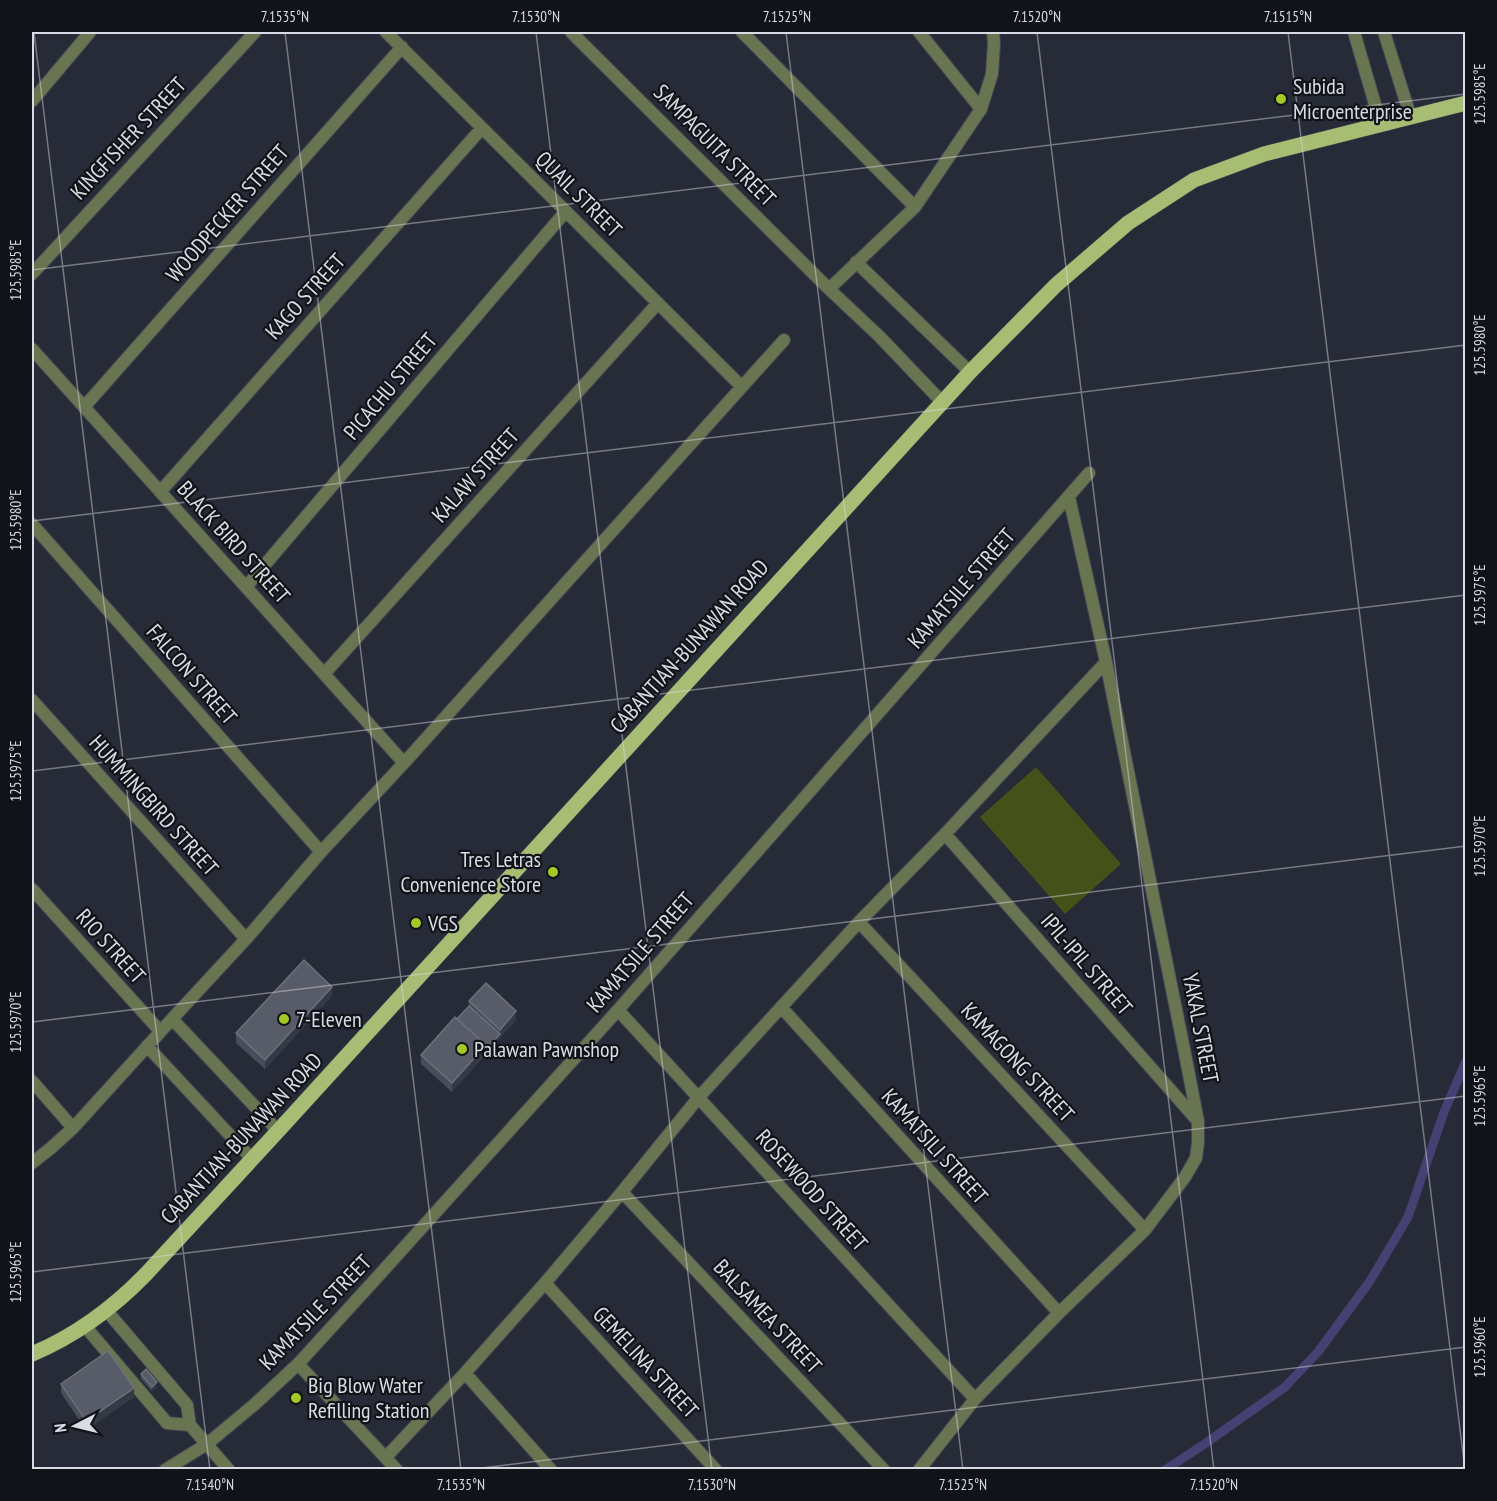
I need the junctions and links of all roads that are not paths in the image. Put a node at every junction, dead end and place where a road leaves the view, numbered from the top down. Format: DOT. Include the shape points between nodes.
graph roads {
  1 [pos="90,32"];
  2 [pos="255,32"];
  3 [pos="386,32"];
  4 [pos="571,32"];
  5 [pos="742,32"];
  6 [pos="919,32"];
  7 [pos="993,32"];
  8 [pos="1354,32"];
  9 [pos="1384,32"];
  10 [pos="402,47"];
  11 [pos="32,101"];
  12 [pos="1466,103"];
  13 [pos="981,109"];
  14 [pos="1411,118"];
  15 [pos="1381,125"];
  16 [pos="482,128"];
  17 [pos="915,207"];
  18 [pos="566,211"];
  19 [pos="856,262"];
  20 [pos="32,274"];
  21 [pos="829,289"];
  22 [pos="658,303"];
  23 [pos="784,340"];
  24 [pos="32,349"];
  25 [pos="970,372"];
  26 [pos="742,387"];
  27 [pos="942,402"];
  28 [pos="84,407"];
  29 [pos="1089,473"];
  30 [pos="160,492"];
  31 [pos="1069,497"];
  32 [pos="32,524"];
  33 [pos="246,587"];
  34 [pos="1106,662"];
  35 [pos="324,674"];
  36 [pos="32,700"];
  37 [pos="404,764"];
  38 [pos="945,834"];
  39 [pos="321,852"];
  40 [pos="32,888"];
  41 [pos="859,922"];
  42 [pos="246,939"];
  43 [pos="781,1007"];
  44 [pos="618,1010"];
  45 [pos="172,1018"];
  46 [pos="160,1031"];
  47 [pos="147,1046"];
  48 [pos="32,1081"];
  49 [pos="699,1097"];
  50 [pos="1198,1121"];
  51 [pos="73,1128"];
  52 [pos="278,1131"];
  53 [pos="252,1160"];
  54 [pos="32,1163"];
  55 [pos="622,1192"];
  56 [pos="1145,1230"];
  57 [pos="545,1283"];
  58 [pos="106,1310"];
  59 [pos="1059,1313"];
  60 [pos="84,1325"];
  61 [pos="32,1354"];
  62 [pos="298,1364"];
  63 [pos="465,1373"];
  64 [pos="975,1399"];
  65 [pos="190,1425"];
  66 [pos="207,1444"];
  67 [pos="386,1457"];
  68 [pos="165,1470"];
  69 [pos="229,1470"];
  70 [pos="397,1470"];
  71 [pos="551,1470"];
  72 [pos="716,1470"];
  73 [pos="884,1470"];
  74 [pos="919,1470"];
  1 -- 11 [label="street"];
  2 -- 20 [label="street, KINGFISHER STREET"];
  3 -- 10 [label="street, QUAIL STREET"];
  4 -- 21 [label="street, SAMPAGUITA STREET"];
  5 -- 17 [label="street"];
  6 -- 13 [label="street"];
  7 -- 13 [label="street" via="992,74"];
  8 -- 15 [label="street"];
  9 -- 14 [label="street"];
  10 -- 16 [label="street, QUAIL STREET"];
  10 -- 28 [label="street, WOODPECKER STREET"];
  12 -- 14 [label="main road, CABANTIAN-BUNAWAN ROAD"];
  13 -- 17 [label="street"];
  14 -- 15 [label="main road, CABANTIAN-BUNAWAN ROAD"];
  15 -- 25 [label="main road, CABANTIAN-BUNAWAN ROAD" via="1264,154 1194,180 1128,223 1056,285"];
  16 -- 18 [label="street, QUAIL STREET"];
  16 -- 30 [label="street, KAGO STREET"];
  17 -- 19 [label="street"];
  18 -- 22 [label="street, QUAIL STREET"];
  18 -- 33 [label="street, PICACHU STREET"];
  19 -- 21 [label="street"];
  19 -- 25 [label="street"];
  21 -- 27 [label="street, SAMPAGUITA STREET"];
  22 -- 26 [label="street, QUAIL STREET"];
  22 -- 35 [label="street, KALAW STREET"];
  23 -- 26 [label="street"];
  24 -- 28 [label="street, BLACK BIRD STREET"];
  25 -- 27 [label="main road, CABANTIAN-BUNAWAN ROAD"];
  26 -- 37 [label="street"];
  27 -- 52 [label="main road, CABANTIAN-BUNAWAN ROAD"];
  28 -- 30 [label="street, BLACK BIRD STREET"];
  29 -- 31 [label="street, KAMATSILE STREET"];
  30 -- 33 [label="street, BLACK BIRD STREET"];
  31 -- 34 [label="street, YAKAL STREET"];
  31 -- 44 [label="street, KAMATSILE STREET"];
  32 -- 39 [label="street, FALCON STREET"];
  33 -- 35 [label="street, BLACK BIRD STREET"];
  34 -- 38 [label="street"];
  34 -- 50 [label="street, YAKAL STREET"];
  35 -- 37 [label="street, BLACK BIRD STREET"];
  36 -- 42 [label="street, HUMMINGBIRD STREET"];
  37 -- 39 [label="street"];
  38 -- 41 [label="street"];
  38 -- 50 [label="street, IPIL-IPIL STREET"];
  39 -- 42 [label="street"];
  40 -- 46 [label="street, RIO STREET"];
  41 -- 43 [label="street"];
  41 -- 56 [label="street, KAMAGONG STREET"];
  42 -- 45 [label="street"];
  43 -- 49 [label="street"];
  43 -- 59 [label="street, KAMATSILI STREET"];
  44 -- 49 [label="street, ROSEWOOD STREET"];
  44 -- 62 [label="street, KAMATSILE STREET"];
  45 -- 46 [label="street"];
  45 -- 52 [label="street"];
  46 -- 47 [label="street"];
  47 -- 51 [label="street"];
  47 -- 53 [label="street"];
  48 -- 51 [label="street"];
  49 -- 55 [label="street"];
  49 -- 64 [label="street, ROSEWOOD STREET"];
  50 -- 56 [label="street, YAKAL STREET" via="1196,1158"];
  51 -- 54 [label="street"];
  52 -- 53 [label="main road, CABANTIAN-BUNAWAN ROAD"];
  53 -- 58 [label="main road, CABANTIAN-BUNAWAN ROAD" via="133,1288"];
  55 -- 57 [label="street"];
  55 -- 73 [label="street, BALSAMEA STREET"];
  56 -- 59 [label="street, YAKAL STREET"];
  57 -- 63 [label="street"];
  57 -- 72 [label="street, GEMELINA STREET"];
  58 -- 60 [label="main road, CABANTIAN-BUNAWAN ROAD"];
  58 -- 65 [label="street" via="188,1406"];
  59 -- 64 [label="street, YAKAL STREET"];
  60 -- 61 [label="main road, CABANTIAN-BUNAWAN ROAD"];
  60 -- 65 [label="street" via="167,1423"];
  62 -- 66 [label="street, KAMATSILE STREET"];
  62 -- 67 [label="street"];
  63 -- 67 [label="street"];
  63 -- 71 [label="street"];
  64 -- 74 [label="street, YAKAL STREET"];
  65 -- 66 [label="street"];
  66 -- 68 [label="street, KAMATSILE STREET"];
  66 -- 69 [label="street"];
  67 -- 70 [label="street"];
}
